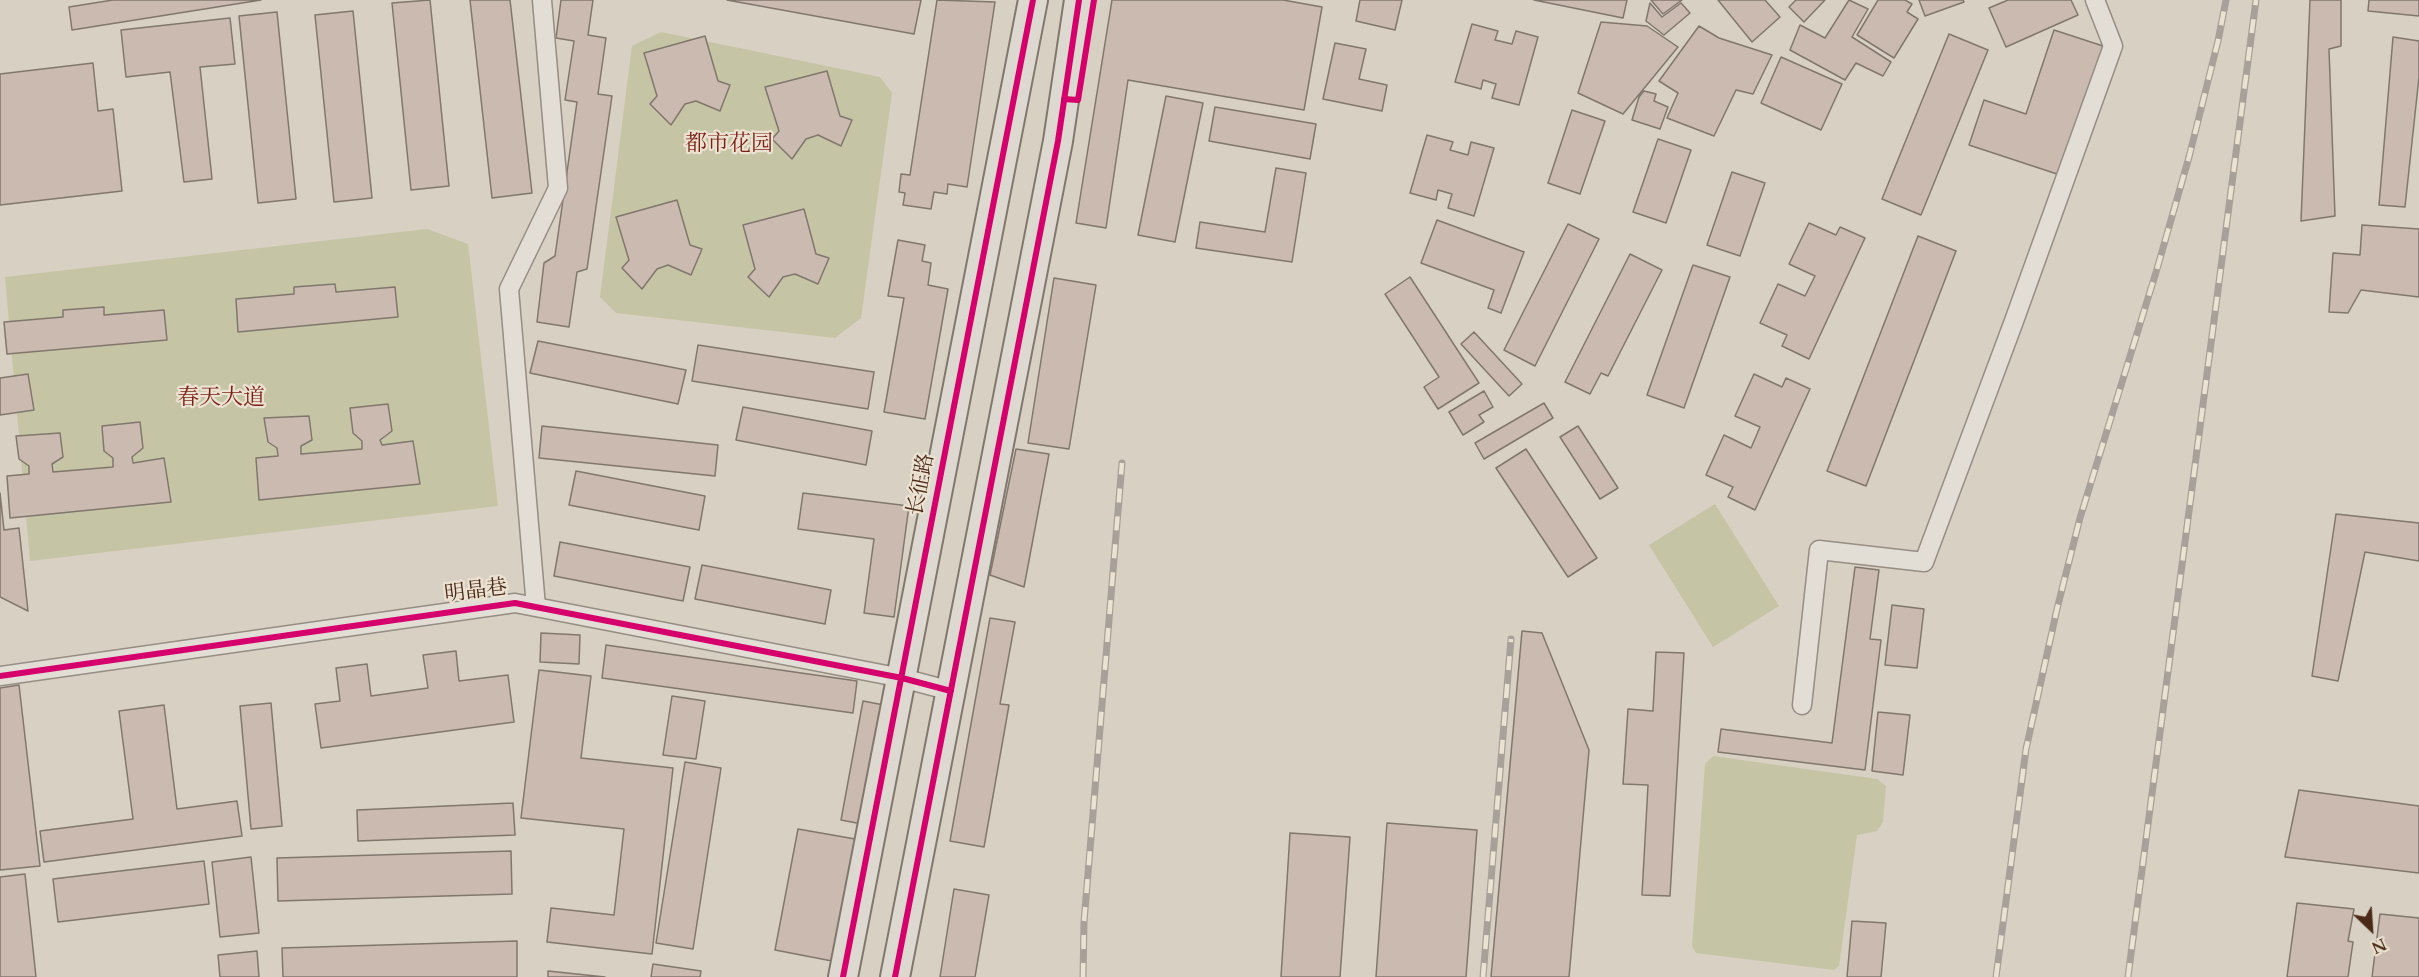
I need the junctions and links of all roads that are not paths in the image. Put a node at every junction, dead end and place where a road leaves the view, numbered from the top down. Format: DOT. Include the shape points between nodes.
graph roads {
  1 [pos="542,0"];
  2 [pos="1033,0"];
  3 [pos="1079,0"];
  4 [pos="2095,0"];
  5 [pos="536,607"];
  6 [pos="0,676"];
  7 [pos="902,678"];
  8 [pos="951,691"];
  9 [pos="1802,705"];
  10 [pos="843,977"];
  11 [pos="895,977"];
  1 -- 5 [label="street" via="558,188 509,289"];
  2 -- 7 [label="main road, 长征路"];
  3 -- 8 [label="main road" via="1058,141"];
  4 -- 9 [label="street" via="2113,46 1924,562 1819,550"];
  5 -- 6 [label="street, 明晶巷" via="515,603"];
  5 -- 7 [label="street, 明晶巷"];
  7 -- 8 [label="street, 明晶巷"];
  7 -- 10 [label="main road, 长征路"];
  8 -- 11 [label="main road"];
}
